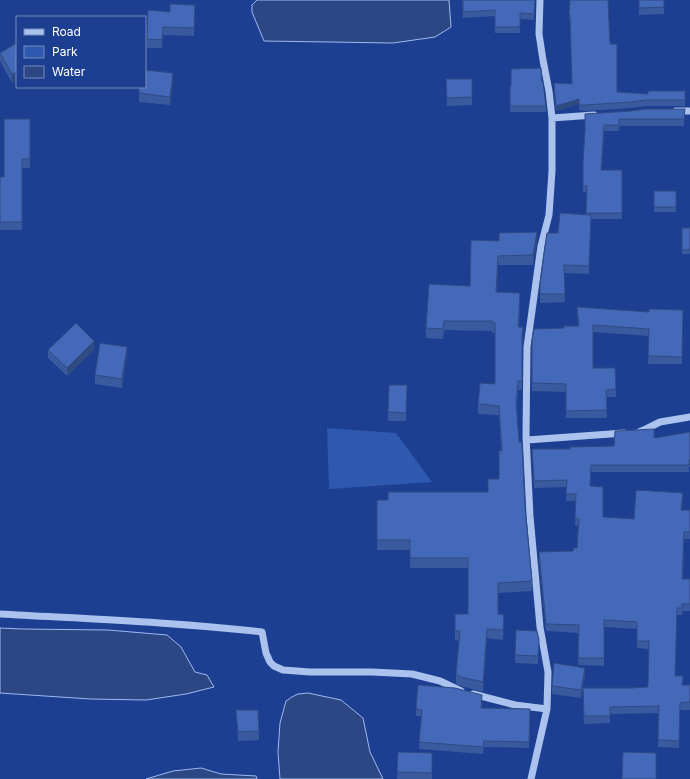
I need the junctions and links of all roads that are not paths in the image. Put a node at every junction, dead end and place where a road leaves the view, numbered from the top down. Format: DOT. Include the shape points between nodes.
graph roads {
  1 [pos="540,0"];
  2 [pos="666,111"];
  3 [pos="690,111"];
  4 [pos="600,115"];
  5 [pos="552,118"];
  6 [pos="690,417"];
  7 [pos="527,440"];
  8 [pos="0,614"];
  9 [pos="547,709"];
  10 [pos="531,779"];
  1 -- 5 [label="street" via="539,34"];
  2 -- 3 [label="street"];
  4 -- 5 [label="street"];
  5 -- 7 [label="street" via="549,215 541,246 527,347"];
  6 -- 7 [label="street" via="660,422 638,432"];
  7 -- 9 [label="street" via="530,516 538,605 548,672"];
  8 -- 9 [label="street" via="136,621 262,632 270,662 283,670 412,674 440,681 459,691 515,705"];
  9 -- 10 [label="street"];
}
